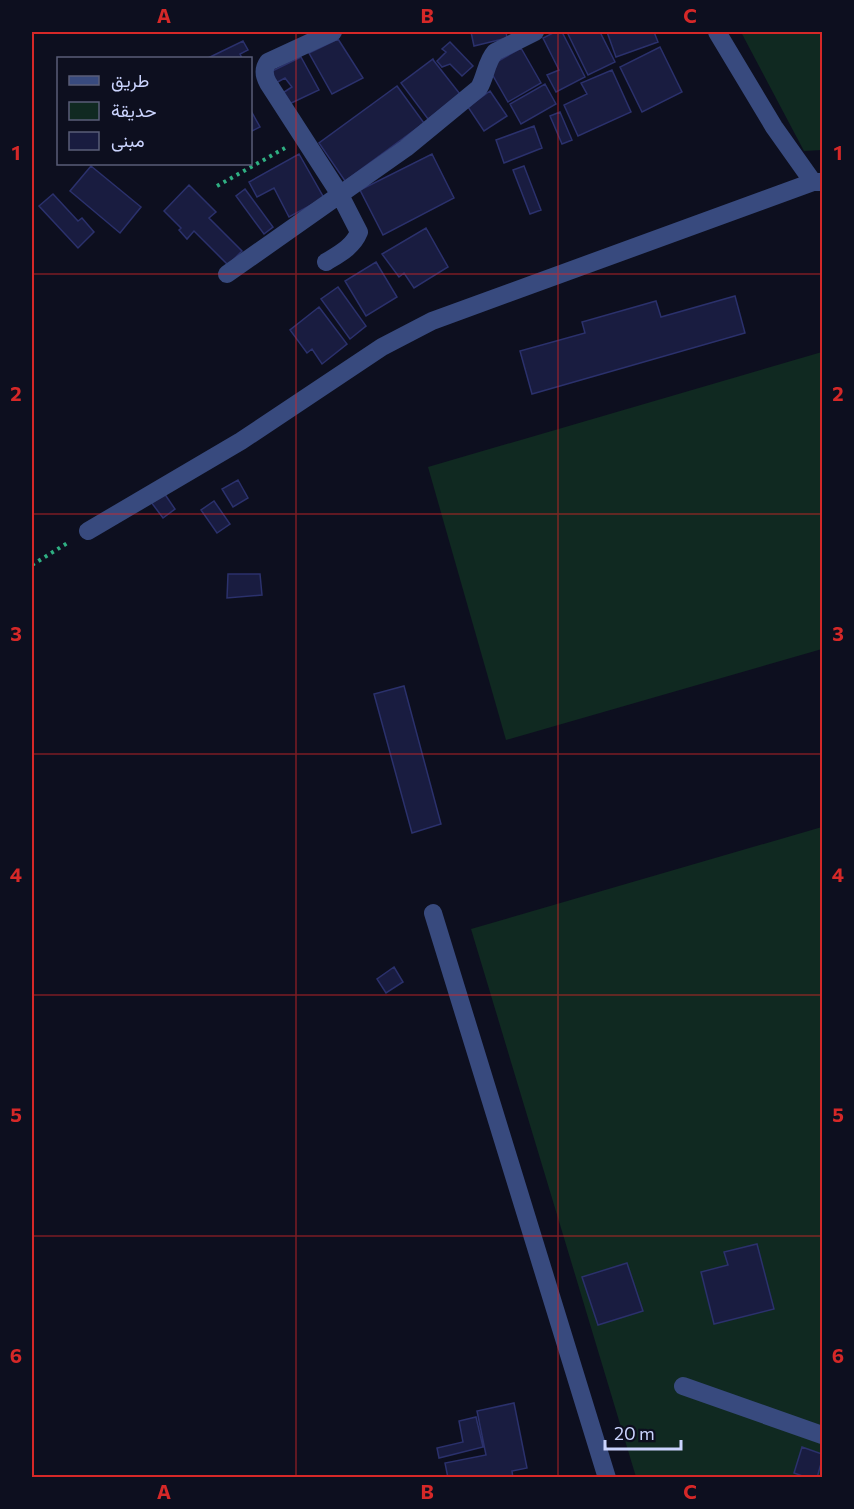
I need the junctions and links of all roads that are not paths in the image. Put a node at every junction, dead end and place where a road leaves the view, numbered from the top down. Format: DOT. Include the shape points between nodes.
graph roads {
  1 [pos="333,32"];
  2 [pos="535,32"];
  3 [pos="717,32"];
  4 [pos="818,182"];
  5 [pos="339,194"];
  6 [pos="326,262"];
  7 [pos="227,274"];
  8 [pos="88,531"];
  9 [pos="433,913"];
  10 [pos="684,1386"];
  11 [pos="822,1435"];
  12 [pos="607,1478"];
  1 -- 5 [label="street" via="268,62 265,77"];
  2 -- 5 [label="street" via="495,52 479,88 406,148"];
  3 -- 4 [label="street" via="774,127"];
  4 -- 8 [label="street" via="432,321 382,347 241,441"];
  5 -- 6 [label="street" via="358,232 351,245"];
  5 -- 7 [label="street"];
  9 -- 12 [label="street"];
  10 -- 11 [label="street"];
}
